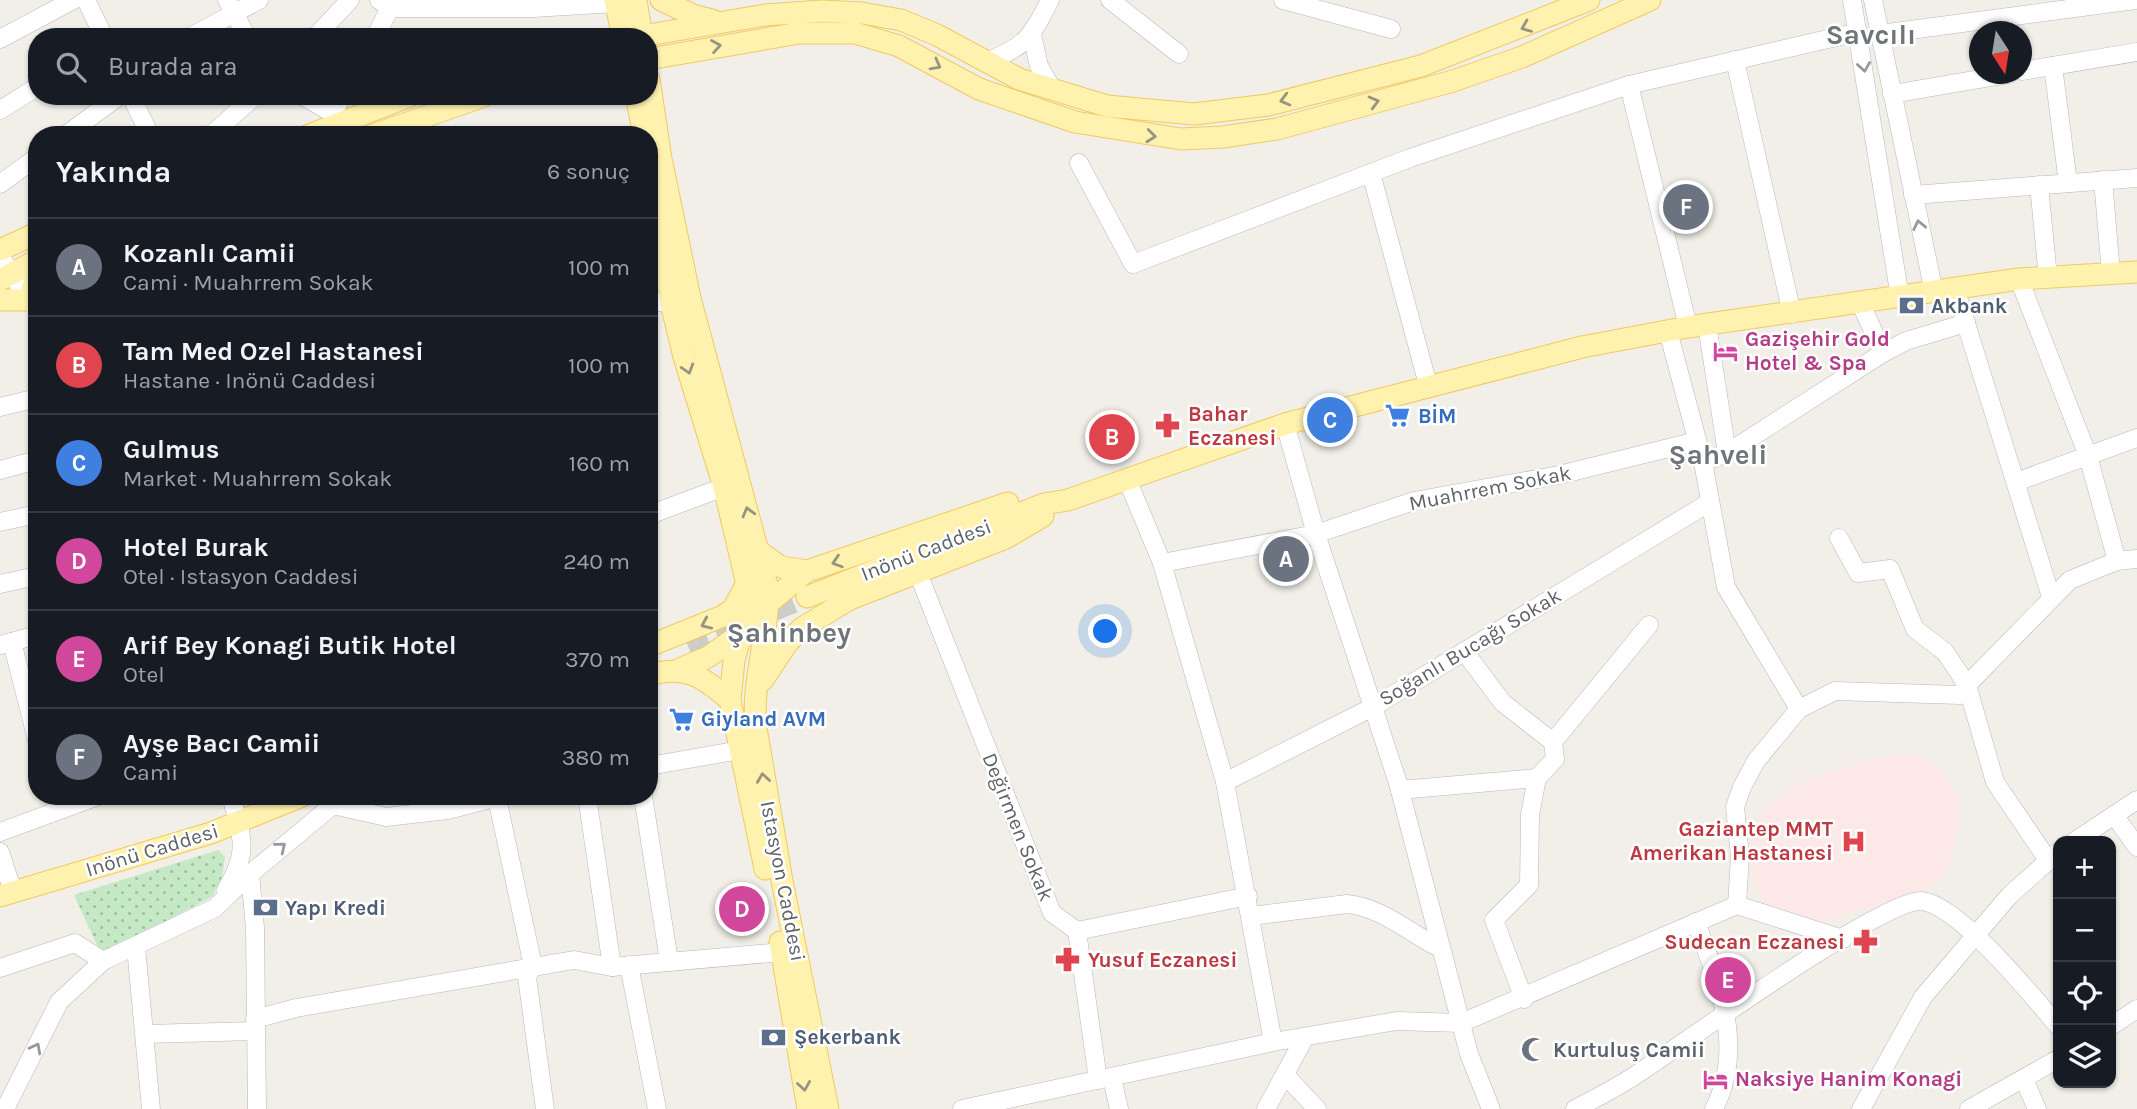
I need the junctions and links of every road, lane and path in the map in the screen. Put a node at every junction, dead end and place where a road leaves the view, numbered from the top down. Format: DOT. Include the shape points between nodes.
graph roads {
  1 [pos="73,0"];
  2 [pos="86,0"];
  3 [pos="259,0"];
  4 [pos="350,0"];
  5 [pos="662,0"];
  6 [pos="1050,0"];
  7 [pos="1110,0"];
  8 [pos="1283,0"];
  9 [pos="1589,0"];
  10 [pos="1650,0"];
  11 [pos="1852,0"];
  12 [pos="1873,0"];
  13 [pos="2135,0"];
  14 [pos="622,1"];
  15 [pos="385,4"];
  16 [pos="477,4"];
  17 [pos="230,7"];
  18 [pos="721,22"];
  19 [pos="100,28"];
  20 [pos="202,28"];
  21 [pos="242,28"];
  22 [pos="324,28"];
  23 [pos="377,28"];
  24 [pos="633,28"];
  25 [pos="1391,29"];
  26 [pos="658,32"];
  27 [pos="1858,32"];
  28 [pos="1880,34"];
  29 [pos="1032,35"];
  30 [pos="0,39"];
  31 [pos="685,52"];
  32 [pos="2137,52"];
  33 [pos="1179,54"];
  34 [pos="658,57"];
  35 [pos="1735,60"];
  36 [pos="986,62"];
  37 [pos="2053,66"];
  38 [pos="2032,69"];
  39 [pos="658,76"];
  40 [pos="1969,81"];
  41 [pos="1629,85"];
  42 [pos="1052,89"];
  43 [pos="28,93"];
  44 [pos="1892,94"];
  45 [pos="107,105"];
  46 [pos="135,105"];
  47 [pos="245,105"];
  48 [pos="318,105"];
  49 [pos="341,105"];
  50 [pos="381,105"];
  51 [pos="458,105"];
  52 [pos="625,105"];
  53 [pos="644,105"];
  54 [pos="649,105"];
  55 [pos="0,110"];
  56 [pos="339,118"];
  57 [pos="78,126"];
  58 [pos="146,126"];
  59 [pos="221,126"];
  60 [pos="325,126"];
  61 [pos="399,126"];
  62 [pos="641,126"];
  63 [pos="642,126"];
  64 [pos="654,126"];
  65 [pos="658,145"];
  66 [pos="28,163"];
  67 [pos="1079,163"];
  68 [pos="1371,173"];
  69 [pos="2137,178"];
  70 [pos="2103,180"];
  71 [pos="2068,183"];
  72 [pos="0,184"];
  73 [pos="2039,185"];
  74 [pos="1913,195"];
  75 [pos="658,203"];
  76 [pos="28,237"];
  77 [pos="0,250"];
  78 [pos="2137,261"];
  79 [pos="28,262"];
  80 [pos="2110,262"];
  81 [pos="2048,267"];
  82 [pos="4,269"];
  83 [pos="2137,272"];
  84 [pos="2020,279"];
  85 [pos="1932,286"];
  86 [pos="1955,288"];
  87 [pos="1899,292"];
  88 [pos="28,299"];
  89 [pos="0,300"];
  90 [pos="658,301"];
  91 [pos="681,301"];
  92 [pos="1860,302"];
  93 [pos="28,304"];
  94 [pos="1791,309"];
  95 [pos="1966,323"];
  96 [pos="1687,325"];
  97 [pos="1882,353"];
  98 [pos="1425,374"];
  99 [pos="28,400"];
  100 [pos="0,407"];
  101 [pos="1285,424"];
  102 [pos="2137,438"];
  103 [pos="1697,441"];
  104 [pos="1727,453"];
  105 [pos="2088,456"];
  106 [pos="28,462"];
  107 [pos="1703,462"];
  108 [pos="0,470"];
  109 [pos="1127,479"];
  110 [pos="2015,482"];
  111 [pos="724,487"];
  112 [pos="1067,495"];
  113 [pos="1710,502"];
  114 [pos="658,506"];
  115 [pos="28,516"];
  116 [pos="0,522"];
  117 [pos="1316,534"];
  118 [pos="1839,538"];
  119 [pos="760,552"];
  120 [pos="2137,559"];
  121 [pos="2117,561"];
  122 [pos="1162,563"];
  123 [pos="807,571"];
  124 [pos="918,573"];
  125 [pos="28,578"];
  126 [pos="747,583"];
  127 [pos="0,584"];
  128 [pos="807,597"];
  129 [pos="2051,597"];
  130 [pos="769,602"];
  131 [pos="1649,625"];
  132 [pos="741,634"];
  133 [pos="28,637"];
  134 [pos="658,642"];
  135 [pos="6,643"];
  136 [pos="688,646"];
  137 [pos="1464,651"];
  138 [pos="658,658"];
  139 [pos="680,669"];
  140 [pos="658,673"];
  141 [pos="1967,685"];
  142 [pos="758,688"];
  143 [pos="28,689"];
  144 [pos="730,699"];
  145 [pos="1373,707"];
  146 [pos="1799,709"];
  147 [pos="1553,742"];
  148 [pos="740,750"];
  149 [pos="658,764"];
  150 [pos="1537,778"];
  151 [pos="1225,782"];
  152 [pos="1400,790"];
  153 [pos="2137,800"];
  154 [pos="50,805"];
  155 [pos="234,805"];
  156 [pos="281,805"];
  157 [pos="328,805"];
  158 [pos="346,805"];
  159 [pos="468,805"];
  160 [pos="501,805"];
  161 [pos="589,805"];
  162 [pos="644,805"];
  163 [pos="2114,814"];
  164 [pos="239,823"];
  165 [pos="0,832"];
  166 [pos="2082,836"];
  167 [pos="2137,847"];
  168 [pos="0,852"];
  169 [pos="2053,856"];
  170 [pos="250,874"];
  171 [pos="7,894"];
  172 [pos="1248,896"];
  173 [pos="1737,905"];
  174 [pos="215,908"];
  175 [pos="1251,916"];
  176 [pos="1696,922"];
  177 [pos="1077,931"];
  178 [pos="1974,935"];
  179 [pos="1843,939"];
  180 [pos="136,947"];
  181 [pos="1438,947"];
  182 [pos="782,952"];
  183 [pos="103,961"];
  184 [pos="668,961"];
  185 [pos="533,966"];
  186 [pos="621,966"];
  187 [pos="0,968"];
  188 [pos="1524,999"];
  189 [pos="2137,1009"];
  190 [pos="1725,1012"];
  191 [pos="2116,1020"];
  192 [pos="1461,1023"];
  193 [pos="255,1025"];
  194 [pos="2056,1025"];
  195 [pos="146,1034"];
  196 [pos="1305,1037"];
  197 [pos="1273,1042"];
  198 [pos="2053,1062"];
  199 [pos="1284,1075"];
  200 [pos="1105,1079"];
  201 [pos="2024,1079"];
  202 [pos="5,1109"];
  203 [pos="151,1109"];
  204 [pos="257,1109"];
  205 [pos="545,1109"];
  206 [pos="657,1109"];
  207 [pos="808,1109"];
  208 [pos="828,1109"];
  209 [pos="962,1109"];
  210 [pos="1119,1109"];
  211 [pos="1266,1109"];
  212 [pos="1317,1109"];
  213 [pos="1491,1109"];
  214 [pos="1576,1109"];
  215 [pos="1714,1109"];
  216 [pos="1861,1109"];
  217 [pos="1969,1109"];
  218 [pos="2038,1109"];
  1 -- 30 [label="street"];
  2 -- 19 [label="street"];
  3 -- 17 [label="street"];
  4 -- 22 [label="street"];
  5 -- 18 [label="main road"];
  6 -- 29 [label="street"];
  7 -- 33 [label="street"];
  8 -- 25 [label="street"];
  9 -- 42 [label="main road, one-way" via="1421,66 1268,105 1194,114 1154,112 1107,106"];
  31 -- 10 [label="main road, one-way" via="799,33 855,33 899,46 990,94 1074,122 1181,139 1223,137 1277,129 1453,81 1522,57"];
  11 -- 27 [label="street"];
  12 -- 28 [label="street"];
  13 -- 28 [label="street"];
  14 -- 16 [label="street"];
  14 -- 24 [label="main road"];
  15 -- 16 [label="street"];
  15 -- 23 [label="street"];
  17 -- 20 [label="street"];
  17 -- 21 [label="street"];
  18 -- 26 [label="main road"];
  18 -- 36 [label="main road" via="822,11 862,13 901,20"];
  27 -- 35 [label="street"];
  27 -- 87 [label="street, one-way"];
  28 -- 44 [label="street"];
  29 -- 36 [label="street" via="1010,52"];
  29 -- 42 [label="street" via="1039,66"];
  31 -- 34 [label="main road"];
  31 -- 39 [label="main road"];
  32 -- 37 [label="street"];
  35 -- 41 [label="street"];
  35 -- 94 [label="street"];
  36 -- 42 [label="main road"];
  37 -- 38 [label="street"];
  37 -- 71 [label="street"];
  40 -- 44 [label="street"];
  41 -- 68 [label="street"];
  41 -- 96 [label="street"];
  43 -- 55 [label="street"];
  44 -- 74 [label="street"];
  45 -- 57 [label="street"];
  46 -- 58 [label="street"];
  47 -- 59 [label="street"];
  48 -- 56 [label="street"];
  49 -- 56 [label="street"];
  50 -- 56 [label="main road"];
  51 -- 61 [label="main road"];
  52 -- 62 [label="main road"];
  53 -- 63 [label="main road"];
  54 -- 64 [label="main road"];
  56 -- 60 [label="main road"];
  65 -- 91 [label="main road"];
  66 -- 72 [label="street"];
  67 -- 68 [label="street" via="1133,264"];
  68 -- 98 [label="street"];
  69 -- 70 [label="street"];
  70 -- 71 [label="street"];
  70 -- 80 [label="street"];
  71 -- 73 [label="street"];
  73 -- 74 [label="street"];
  73 -- 81 [label="street"];
  85 -- 74 [label="street, one-way"];
  75 -- 91 [label="main road"];
  76 -- 77 [label="main road"];
  78 -- 80 [label="main road"];
  79 -- 82 [label="main road"];
  80 -- 81 [label="main road"];
  81 -- 85 [label="main road"];
  82 -- 88 [label="street"];
  83 -- 84 [label="main road"];
  84 -- 86 [label="main road"];
  84 -- 105 [label="street"];
  85 -- 86 [label="main road"];
  85 -- 87 [label="main road"];
  86 -- 95 [label="street"];
  87 -- 92 [label="main road"];
  87 -- 94 [label="main road"];
  89 -- 93 [label="main road"];
  90 -- 91 [label="street"];
  91 -- 111 [label="main road, one-way"];
  119 -- 91 [label="main road, Istasyon Caddesi, one-way"];
  92 -- 94 [label="main road"];
  92 -- 97 [label="street"];
  94 -- 96 [label="main road"];
  95 -- 97 [label="street"];
  95 -- 110 [label="street"];
  96 -- 98 [label="main road"];
  96 -- 101 [label="main road" via="1527,359"];
  96 -- 103 [label="street"];
  96 -- 104 [label="street"];
  97 -- 104 [label="street"];
  98 -- 112 [label="main road" via="1194,440"];
  99 -- 100 [label="street"];
  101 -- 109 [label="main road"];
  101 -- 117 [label="street"];
  102 -- 105 [label="street"];
  103 -- 107 [label="street"];
  103 -- 117 [label="street, Muahrrem Sokak" via="1559,475 1414,501"];
  104 -- 107 [label="street"];
  105 -- 110 [label="street"];
  105 -- 121 [label="street"];
  106 -- 108 [label="street"];
  107 -- 113 [label="street"];
  109 -- 112 [label="main road"];
  109 -- 122 [label="street"];
  110 -- 129 [label="street"];
  111 -- 114 [label="street"];
  111 -- 126 [label="main road"];
  112 -- 123 [label="main road, one-way" via="1005,504"];
  112 -- 124 [label="main road" via="1006,538"];
  112 -- 128 [label="main road, Inönü Caddesi"];
  113 -- 137 [label="street, Soğanlı Bucağı Sokak"];
  113 -- 146 [label="street" via="1726,587"];
  115 -- 116 [label="street"];
  117 -- 122 [label="street, Muahrrem Sokak"];
  117 -- 145 [label="street"];
  118 -- 141 [label="street" via="1858,573 1890,569 1915,629 1945,652"];
  119 -- 123 [label="main road" via="781,567"];
  119 -- 130 [label="main road, Istasyon Caddesi"];
  120 -- 121 [label="street"];
  121 -- 129 [label="street" via="2070,580"];
  122 -- 151 [label="street"];
  123 -- 130 [label="main road"];
  124 -- 142 [label="main road" via="850,599 802,628"];
  124 -- 177 [label="street, Değirmen Sokak" via="1052,914"];
  125 -- 127 [label="street"];
  126 -- 132 [label="main road" via="748,610"];
  126 -- 134 [label="main road, one-way" via="733,609 723,616"];
  129 -- 141 [label="street"];
  130 -- 132 [label="main road"];
  130 -- 142 [label="main road, Istasyon Caddesi"];
  131 -- 147 [label="street"];
  132 -- 139 [label="main road" via="708,657"];
  132 -- 144 [label="main road"];
  133 -- 135 [label="street"];
  135 -- 143 [label="street"];
  136 -- 138 [label="main road"];
  137 -- 145 [label="street, Soğanlı Bucağı Sokak"];
  137 -- 147 [label="street" via="1503,703"];
  139 -- 140 [label="main road"];
  139 -- 144 [label="main road" via="706,680"];
  141 -- 146 [label="street" via="1960,695 1835,691"];
  141 -- 169 [label="street" via="1995,782"];
  208 -- 142 [label="main road, Istasyon Caddesi, one-way" via="765,793 754,706"];
  144 -- 148 [label="main road"];
  145 -- 151 [label="street, Soğanlı Bucağı Sokak"];
  145 -- 152 [label="street"];
  146 -- 173 [label="street" via="1756,761 1735,807 1740,856"];
  147 -- 150 [label="street" via="1555,759"];
  148 -- 149 [label="street"];
  148 -- 182 [label="main road"];
  150 -- 152 [label="street"];
  150 -- 188 [label="street" via="1530,815 1529,885 1494,920"];
  151 -- 172 [label="street"];
  152 -- 181 [label="street"];
  153 -- 163 [label="street"];
  154 -- 165 [label="street"];
  155 -- 164 [label="street"];
  156 -- 164 [label="main road, Inönü Caddesi"];
  170 -- 157 [label="street, one-way"];
  158 -- 159 [label="street" via="386,817"];
  160 -- 185 [label="street"];
  161 -- 186 [label="street"];
  162 -- 184 [label="street"];
  163 -- 166 [label="street"];
  163 -- 167 [label="street"];
  164 -- 171 [label="main road, Inönü Caddesi"];
  164 -- 174 [label="street" via="244,836 236,872"];
  168 -- 171 [label="street"];
  169 -- 178 [label="street"];
  170 -- 174 [label="street"];
  170 -- 193 [label="street"];
  172 -- 175 [label="street"];
  172 -- 177 [label="street"];
  173 -- 176 [label="street"];
  173 -- 179 [label="street"];
  174 -- 180 [label="street"];
  175 -- 181 [label="street" via="1362,905"];
  175 -- 197 [label="street"];
  176 -- 188 [label="street"];
  176 -- 190 [label="street"];
  177 -- 200 [label="street"];
  178 -- 179 [label="street" via="1931,904 1914,901"];
  178 -- 194 [label="street"];
  178 -- 216 [label="street" via="1923,997"];
  179 -- 190 [label="street"];
  180 -- 183 [label="street"];
  180 -- 195 [label="street"];
  181 -- 192 [label="street"];
  182 -- 184 [label="street"];
  182 -- 207 [label="main road, one-way"];
  183 -- 187 [label="street" via="75,943"];
  202 -- 183 [label="street, one-way" via="60,1002"];
  184 -- 186 [label="street"];
  185 -- 186 [label="street" via="574,960"];
  185 -- 193 [label="street" via="296,1008"];
  185 -- 205 [label="street" via="527,977"];
  186 -- 206 [label="street"];
  188 -- 192 [label="street"];
  189 -- 191 [label="street"];
  190 -- 214 [label="street" via="1630,1079"];
  190 -- 215 [label="street" via="1730,1056"];
  192 -- 196 [label="street" via="1397,1021"];
  192 -- 213 [label="street"];
  193 -- 195 [label="street"];
  193 -- 204 [label="street"];
  195 -- 203 [label="street"];
  196 -- 197 [label="street"];
  196 -- 199 [label="street"];
  197 -- 200 [label="street"];
  198 -- 201 [label="street"];
  199 -- 211 [label="street"];
  199 -- 212 [label="street"];
  200 -- 209 [label="street"];
  200 -- 210 [label="street"];
  201 -- 217 [label="street"];
  201 -- 218 [label="street"];
}
